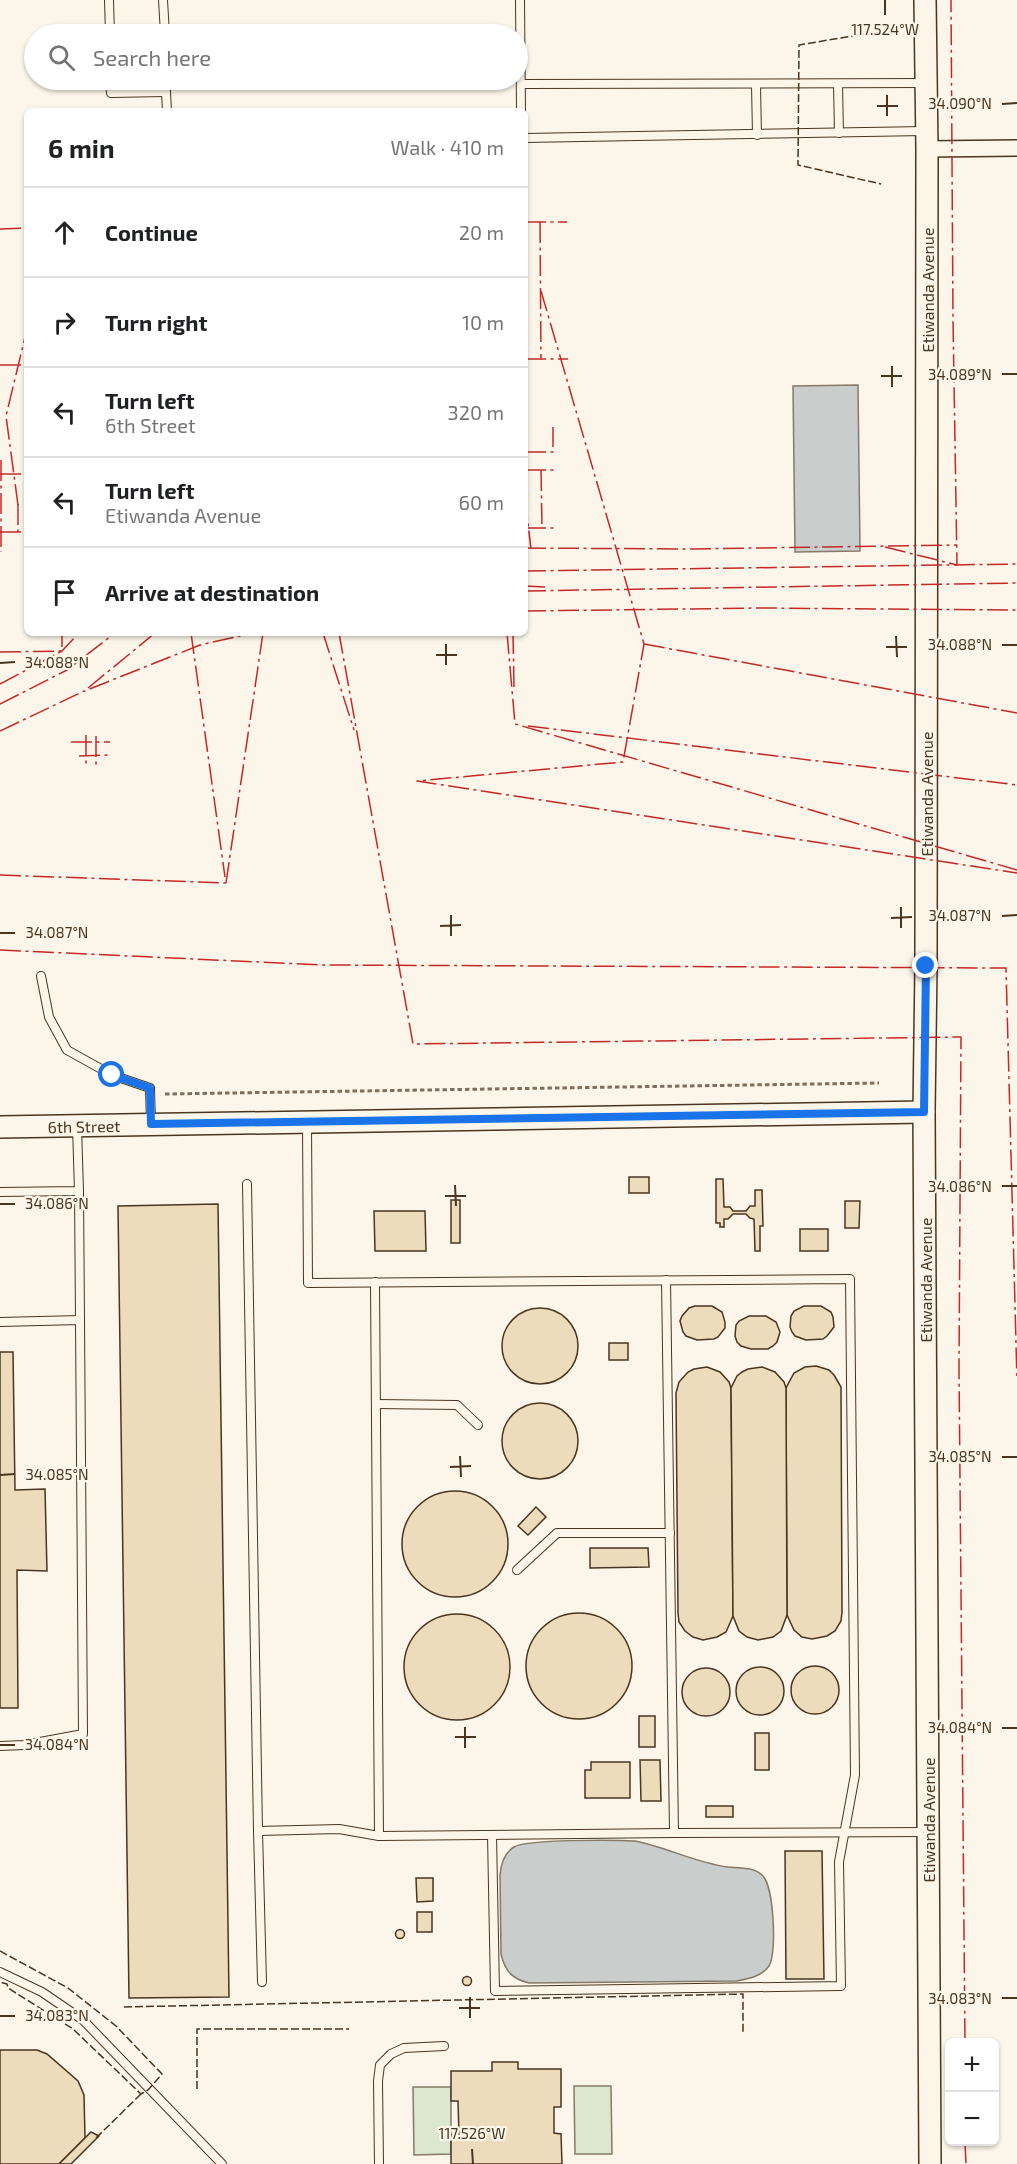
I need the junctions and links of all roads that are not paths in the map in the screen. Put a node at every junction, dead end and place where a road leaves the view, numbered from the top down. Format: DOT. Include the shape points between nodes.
graph roads {
  1 [pos="109,0"];
  2 [pos="164,0"];
  3 [pos="520,0"];
  4 [pos="925,0"];
  5 [pos="110,24"];
  6 [pos="165,24"];
  7 [pos="520,24"];
  8 [pos="926,83"];
  9 [pos="528,84"];
  10 [pos="838,84"];
  11 [pos="756,85"];
  12 [pos="111,90"];
  13 [pos="521,90"];
  14 [pos="166,92"];
  15 [pos="167,108"];
  16 [pos="521,108"];
  17 [pos="839,133"];
  18 [pos="757,135"];
  19 [pos="528,138"];
  20 [pos="927,140"];
  21 [pos="1017,148"];
  22 [pos="41,976"];
  23 [pos="924,1112"];
  24 [pos="308,1120"];
  25 [pos="151,1124"];
  26 [pos="76,1126"];
  27 [pos="0,1127"];
  28 [pos="247,1184"];
  29 [pos="79,1191"];
  30 [pos="0,1192"];
  31 [pos="666,1280"];
  32 [pos="375,1282"];
  33 [pos="80,1320"];
  34 [pos="0,1322"];
  35 [pos="376,1404"];
  36 [pos="478,1425"];
  37 [pos="670,1533"];
  38 [pos="517,1570"];
  39 [pos="0,1746"];
  40 [pos="258,1831"];
  41 [pos="845,1832"];
  42 [pos="928,1832"];
  43 [pos="674,1833"];
  44 [pos="492,1835"];
  45 [pos="379,1836"];
  46 [pos="0,1972"];
  47 [pos="262,1982"];
  48 [pos="444,2046"];
  49 [pos="222,2164"];
  50 [pos="379,2164"];
  51 [pos="930,2164"];
  1 -- 5 [label="lane"];
  2 -- 6 [label="lane"];
  3 -- 7 [label="lane"];
  4 -- 8 [label="main road, Etiwanda Avenue"];
  8 -- 10 [label="lane"];
  8 -- 20 [label="main road, Etiwanda Avenue"];
  9 -- 11 [label="lane"];
  10 -- 11 [label="lane"];
  10 -- 17 [label="lane"];
  11 -- 18 [label="lane"];
  12 -- 14 [label="lane"];
  13 -- 16 [label="lane"];
  14 -- 15 [label="lane"];
  17 -- 18 [label="lane"];
  17 -- 20 [label="lane"];
  18 -- 19 [label="lane"];
  20 -- 21 [label="street"];
  20 -- 23 [label="main road, Etiwanda Avenue"];
  22 -- 25 [label="lane" via="49,1017 67,1050 112,1075 150,1088"];
  23 -- 24 [label="main road, 6th Street"];
  23 -- 42 [label="main road, Etiwanda Avenue"];
  24 -- 25 [label="main road, 6th Street"];
  24 -- 32 [label="lane" via="308,1283"];
  25 -- 26 [label="main road, 6th Street"];
  26 -- 27 [label="main road, 6th Street"];
  26 -- 29 [label="lane"];
  28 -- 40 [label="lane"];
  29 -- 30 [label="lane"];
  29 -- 33 [label="lane"];
  31 -- 32 [label="lane"];
  31 -- 37 [label="lane"];
  31 -- 41 [label="lane" via="850,1279 855,1775"];
  32 -- 35 [label="lane"];
  33 -- 34 [label="lane"];
  33 -- 39 [label="lane" via="83,1734"];
  35 -- 36 [label="lane" via="457,1405"];
  35 -- 45 [label="lane"];
  37 -- 38 [label="lane" via="557,1533"];
  37 -- 43 [label="lane"];
  40 -- 45 [label="lane" via="339,1830"];
  40 -- 47 [label="lane"];
  41 -- 42 [label="lane"];
  41 -- 43 [label="lane"];
  41 -- 44 [label="lane" via="839,1862 842,1986 495,1990"];
  42 -- 51 [label="main road, Etiwanda Avenue"];
  43 -- 44 [label="lane"];
  44 -- 45 [label="lane"];
  46 -- 49 [label="lane" via="42,1992 83,2020"];
  48 -- 50 [label="lane" via="404,2048 380,2065"];
}
